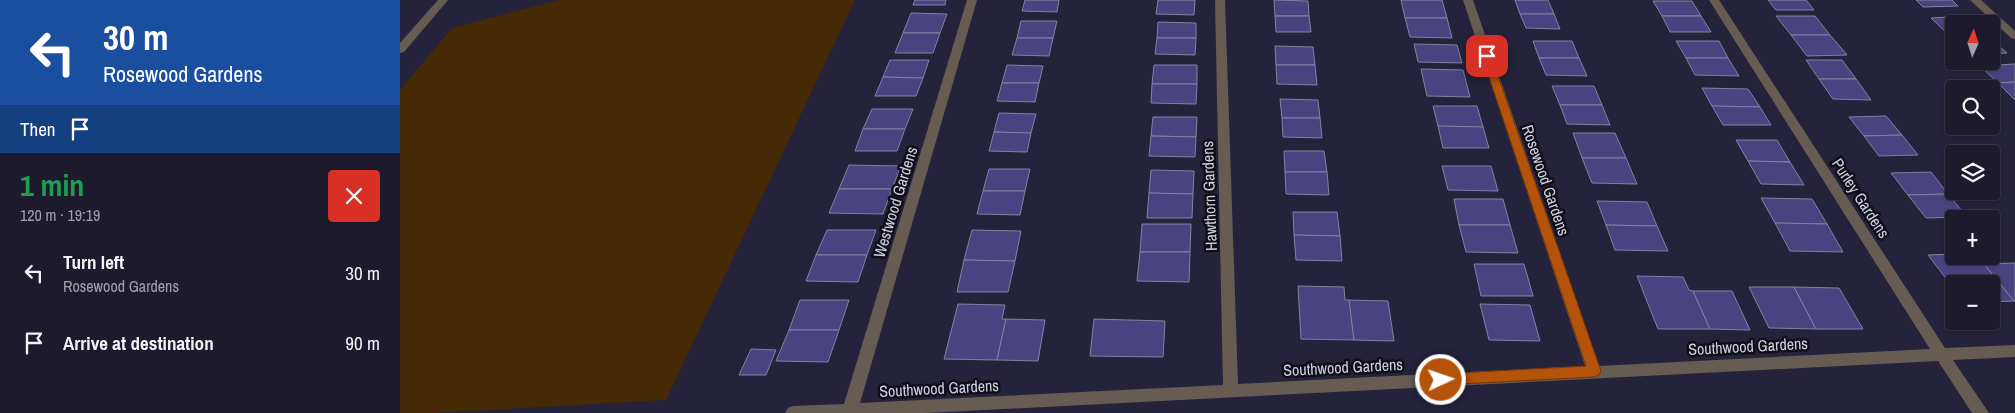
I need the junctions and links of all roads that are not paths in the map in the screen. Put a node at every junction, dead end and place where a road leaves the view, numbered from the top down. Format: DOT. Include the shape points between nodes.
graph roads {
  1 [pos="443,0"];
  2 [pos="972,0"];
  3 [pos="1220,0"];
  4 [pos="1468,0"];
  5 [pos="1714,0"];
  6 [pos="1975,0"];
  7 [pos="2015,36"];
  8 [pos="404,40"];
  9 [pos="400,50"];
  10 [pos="2015,351"];
  11 [pos="1941,354"];
  12 [pos="1594,371"];
  13 [pos="1231,391"];
  14 [pos="849,411"];
  15 [pos="793,413"];
  16 [pos="1981,413"];
  1 -- 8 [label="street"];
  2 -- 14 [label="street, Westwood Gardens"];
  3 -- 13 [label="street, Hawthorn Gardens"];
  4 -- 12 [label="street, Rosewood Gardens"];
  5 -- 11 [label="street, Purley Gardens"];
  6 -- 7 [label="street"];
  8 -- 9 [label="street"];
  10 -- 11 [label="street, Southwood Gardens"];
  11 -- 12 [label="street, Southwood Gardens"];
  11 -- 16 [label="street, Purley Gardens"];
  12 -- 13 [label="street, Southwood Gardens"];
  13 -- 14 [label="street, Southwood Gardens"];
  14 -- 15 [label="street, Southwood Gardens"];
}
